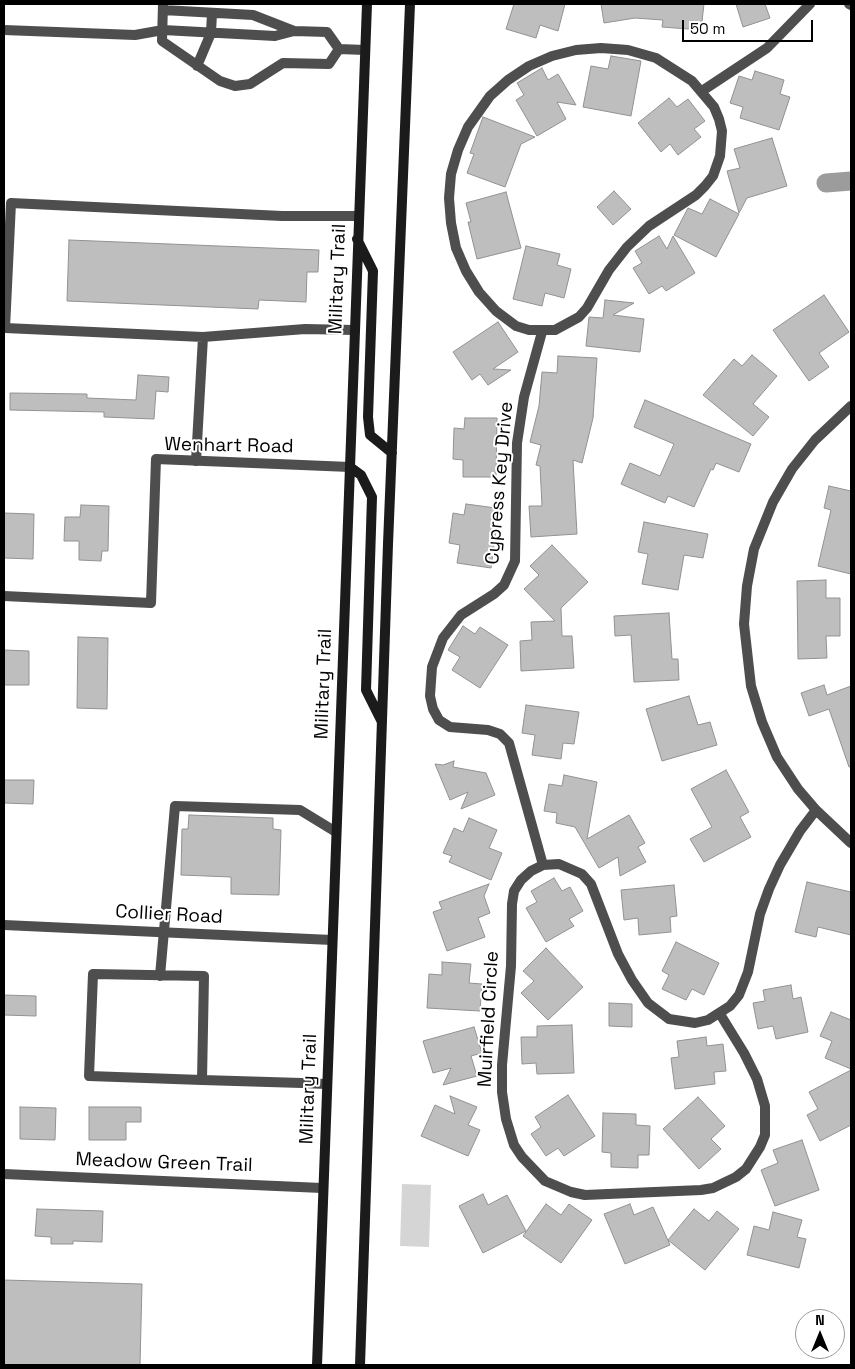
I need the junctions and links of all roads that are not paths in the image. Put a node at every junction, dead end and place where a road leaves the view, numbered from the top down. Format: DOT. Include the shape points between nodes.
graph roads {
  1 [pos="367,4"];
  2 [pos="410,4"];
  3 [pos="810,4"];
  4 [pos="163,7"];
  5 [pos="212,13"];
  6 [pos="4,30"];
  7 [pos="162,30"];
  8 [pos="294,31"];
  9 [pos="211,33"];
  10 [pos="339,49"];
  11 [pos="365,50"];
  12 [pos="197,66"];
  13 [pos="702,91"];
  14 [pos="358,216"];
  15 [pos="357,238"];
  16 [pos="354,330"];
  17 [pos="542,332"];
  18 [pos="202,337"];
  19 [pos="851,406"];
  20 [pos="392,453"];
  21 [pos="196,461"];
  22 [pos="350,467"];
  23 [pos="4,596"];
  24 [pos="383,723"];
  25 [pos="816,810"];
  26 [pos="336,832"];
  27 [pos="851,843"];
  28 [pos="543,865"];
  29 [pos="4,925"];
  30 [pos="164,932"];
  31 [pos="332,940"];
  32 [pos="160,976"];
  33 [pos="720,1014"];
  34 [pos="202,1080"];
  35 [pos="326,1084"];
  36 [pos="4,1174"];
  37 [pos="322,1188"];
  38 [pos="317,1365"];
  39 [pos="360,1365"];
  1 -- 11 [label="main road, Military Trail"];
  2 -- 20 [label="main road"];
  3 -- 13 [label="street" via="767,48"];
  4 -- 5 [label="street"];
  4 -- 7 [label="street"];
  5 -- 8 [label="street" via="253,15"];
  5 -- 9 [label="street"];
  6 -- 7 [label="street" via="135,35"];
  7 -- 9 [label="street"];
  7 -- 12 [label="street" via="162,41"];
  8 -- 9 [label="street" via="276,36"];
  8 -- 10 [label="street" via="327,32"];
  9 -- 12 [label="street"];
  10 -- 11 [label="street"];
  10 -- 12 [label="street" via="329,64 282,63 250,84 235,86 220,81"];
  11 -- 14 [label="main road, Military Trail"];
  13 -- 17 [label="street" via="714,107 722,131 720,156 713,176 696,195 660,217 627,247 578,317 561,328"];
  13 -- 17 [label="street" via="681,72 656,58 628,50 576,50 537,62 508,80 474,116 451,174 450,215 456,248 470,278 496,311 516,326"];
  14 -- 15 [label="main road, Military Trail"];
  14 -- 18 [label="street" via="282,216 11,203 5,328"];
  15 -- 16 [label="main road, Military Trail"];
  15 -- 20 [label="main road" via="373,271 370,436"];
  16 -- 18 [label="street" via="305,329"];
  16 -- 22 [label="main road, Military Trail"];
  17 -- 28 [label="street, Cypress Key Drive" via="524,397 516,443 515,561 504,585 461,616 443,638 432,667 430,696 439,720 450,727 488,730 500,734 509,743"];
  18 -- 21 [label="street"];
  19 -- 25 [label="street" via="815,440 772,502 754,549 747,586 746,661 762,722 778,756"];
  20 -- 24 [label="main road"];
  21 -- 22 [label="street, Wenhart Road"];
  21 -- 23 [label="street, Wenhart Road" via="156,459 151,603"];
  22 -- 24 [label="main road" via="361,475 372,497 366,690"];
  22 -- 26 [label="main road, Military Trail"];
  24 -- 39 [label="main road"];
  25 -- 27 [label="street"];
  25 -- 33 [label="street" via="780,865 760,914 744,984 730,1006"];
  26 -- 30 [label="street" via="300,810 175,806"];
  26 -- 31 [label="main road, Military Trail"];
  28 -- 33 [label="street" via="559,864 582,874 591,884 618,954 632,980 658,1012 676,1020 695,1023"];
  28 -- 33 [label="street, Muirfield Circle" via="531,871 514,891 502,1065 506,1119 514,1145 534,1172 571,1192 599,1195 713,1188 746,1169 765,1135 766,1106 744,1053"];
  29 -- 30 [label="street, Collier Road"];
  30 -- 31 [label="street, Collier Road"];
  30 -- 32 [label="street"];
  31 -- 35 [label="main road, Military Trail"];
  32 -- 34 [label="street" via="204,976"];
  32 -- 34 [label="street" via="93,974 89,1076"];
  34 -- 35 [label="street"];
  35 -- 37 [label="main road, Military Trail"];
  36 -- 37 [label="street, Meadow Green Trail"];
  37 -- 38 [label="main road, Military Trail"];
}
